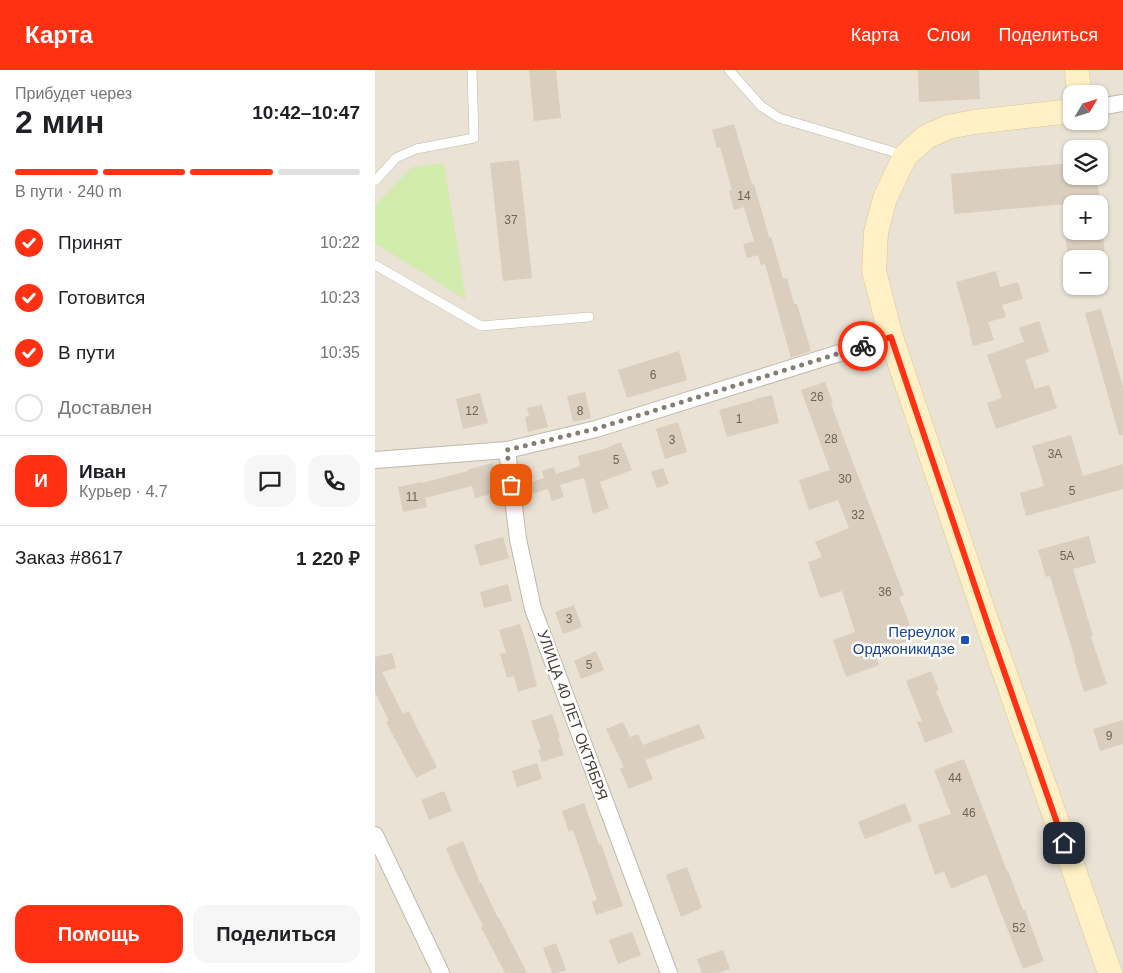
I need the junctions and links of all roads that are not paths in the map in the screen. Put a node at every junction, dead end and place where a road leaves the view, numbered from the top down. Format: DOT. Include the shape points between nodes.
graph roads {
  1 [pos="472,70"];
  2 [pos="729,70"];
  3 [pos="1077,70"];
  4 [pos="1078,85"];
  5 [pos="1123,103"];
  6 [pos="1108,106"];
  7 [pos="1063,112"];
  8 [pos="905,156"];
  9 [pos="375,181"];
  10 [pos="375,265"];
  11 [pos="589,317"];
  12 [pos="891,337"];
  13 [pos="507,450"];
  14 [pos="375,460"];
  15 [pos="375,835"];
  16 [pos="441,973"];
  17 [pos="669,973"];
  18 [pos="1109,973"];
  1 -- 9 [label="lane" via="474,138 416,149 396,158"];
  2 -- 8 [label="lane" via="761,106 779,118"];
  3 -- 4 [label="main road"];
  5 -- 6 [label="street"];
  7 -- 8 [label="main road" via="948,127 926,137"];
  8 -- 12 [label="main road" via="885,198 876,232 874,271"];
  10 -- 11 [label="lane" via="481,326"];
  12 -- 13 [label="street" via="595,429"];
  12 -- 18 [label="main road"];
  13 -- 14 [label="street"];
  13 -- 17 [label="street, УЛИЦА 40 ЛЕТ ОКТЯБРЯ" via="518,539 533,609"];
  15 -- 16 [label="street"];
}
